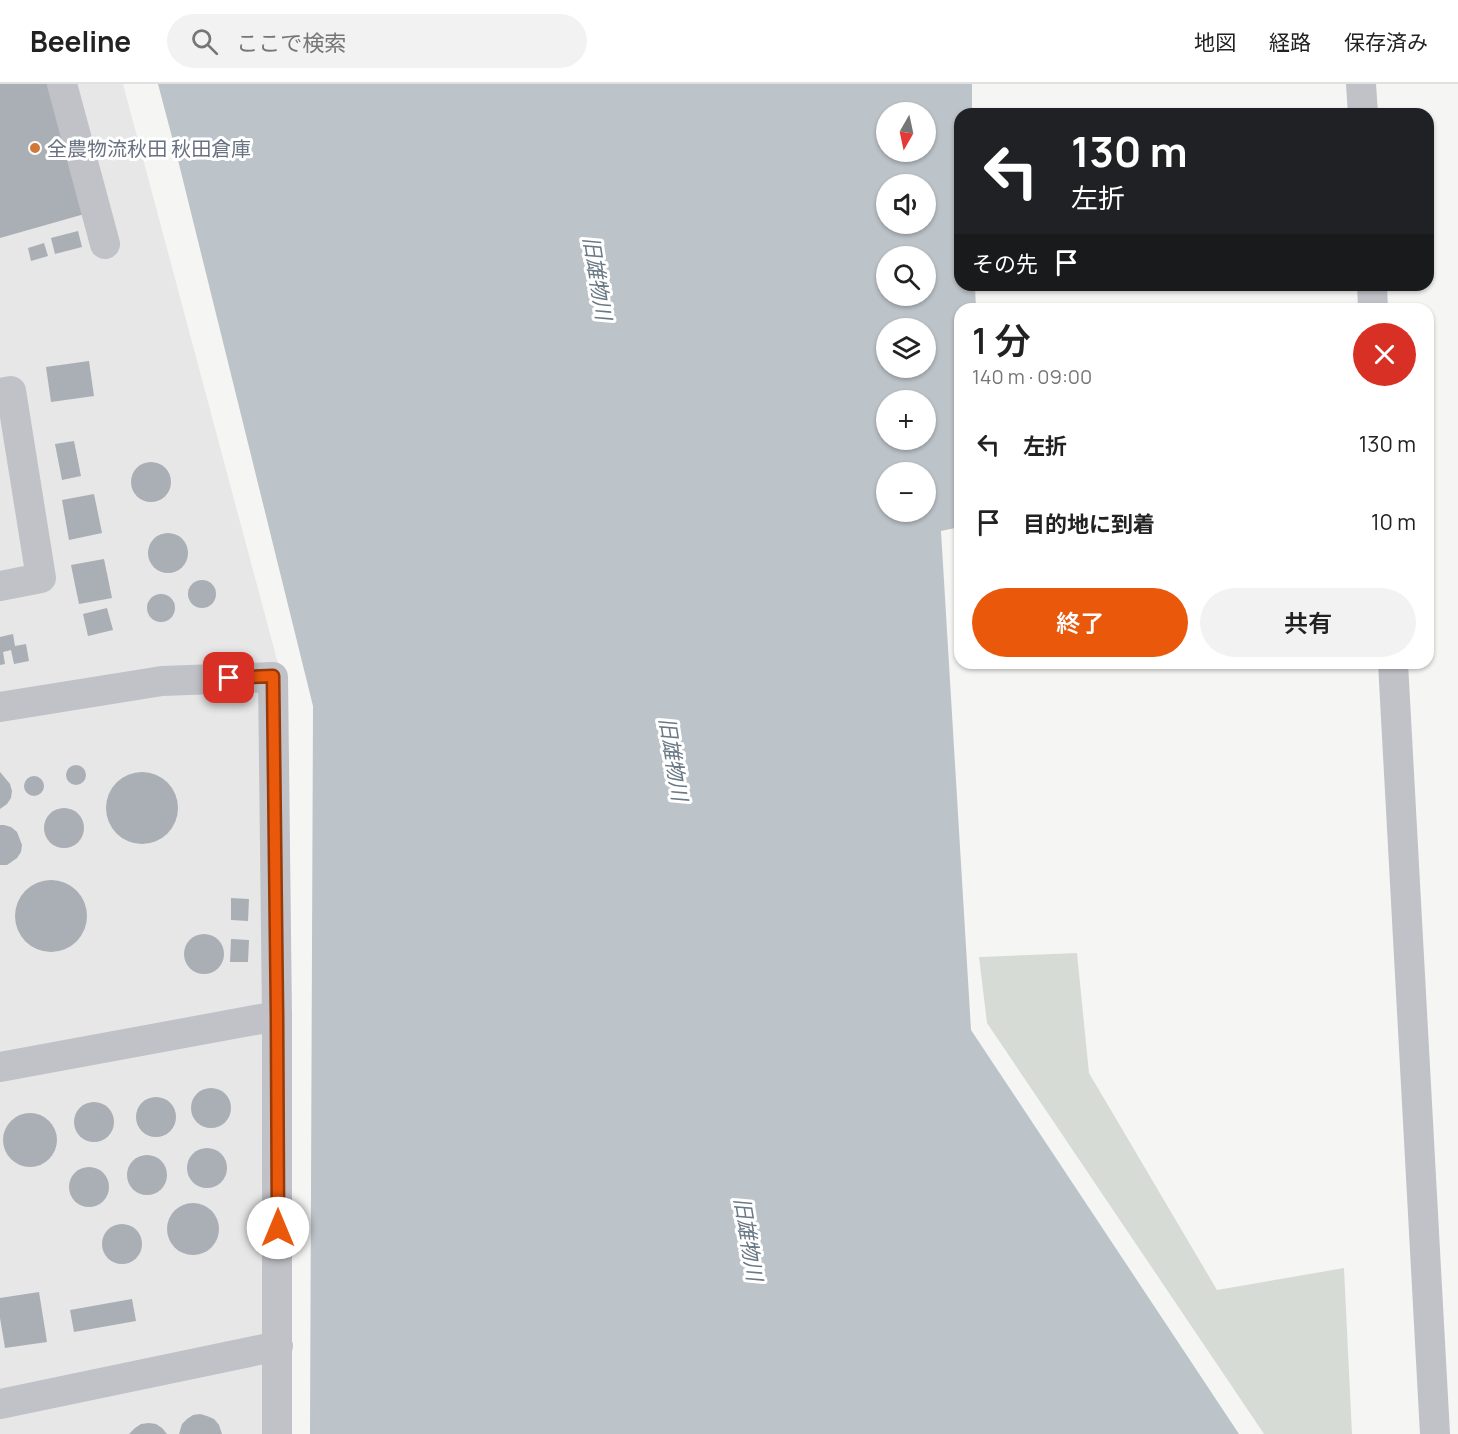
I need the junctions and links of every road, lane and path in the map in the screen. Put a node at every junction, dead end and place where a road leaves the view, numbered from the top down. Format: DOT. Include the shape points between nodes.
graph roads {
  1 [pos="62,84"];
  2 [pos="1361,84"];
  3 [pos="1363,108"];
  4 [pos="105,244"];
  5 [pos="0,393"];
  6 [pos="0,586"];
  7 [pos="1393,669"];
  8 [pos="0,707"];
  9 [pos="277,1017"];
  10 [pos="0,1067"];
  11 [pos="278,1346"];
  12 [pos="0,1404"];
  13 [pos="277,1434"];
  14 [pos="1435,1434"];
  1 -- 4 [label="street"];
  2 -- 3 [label="street"];
  5 -- 6 [label="street" via="12,391 41,578"];
  7 -- 14 [label="street"];
  8 -- 9 [label="street" via="162,681 273,676"];
  9 -- 10 [label="street"];
  9 -- 11 [label="street"];
  11 -- 12 [label="street"];
  11 -- 13 [label="street"];
}
